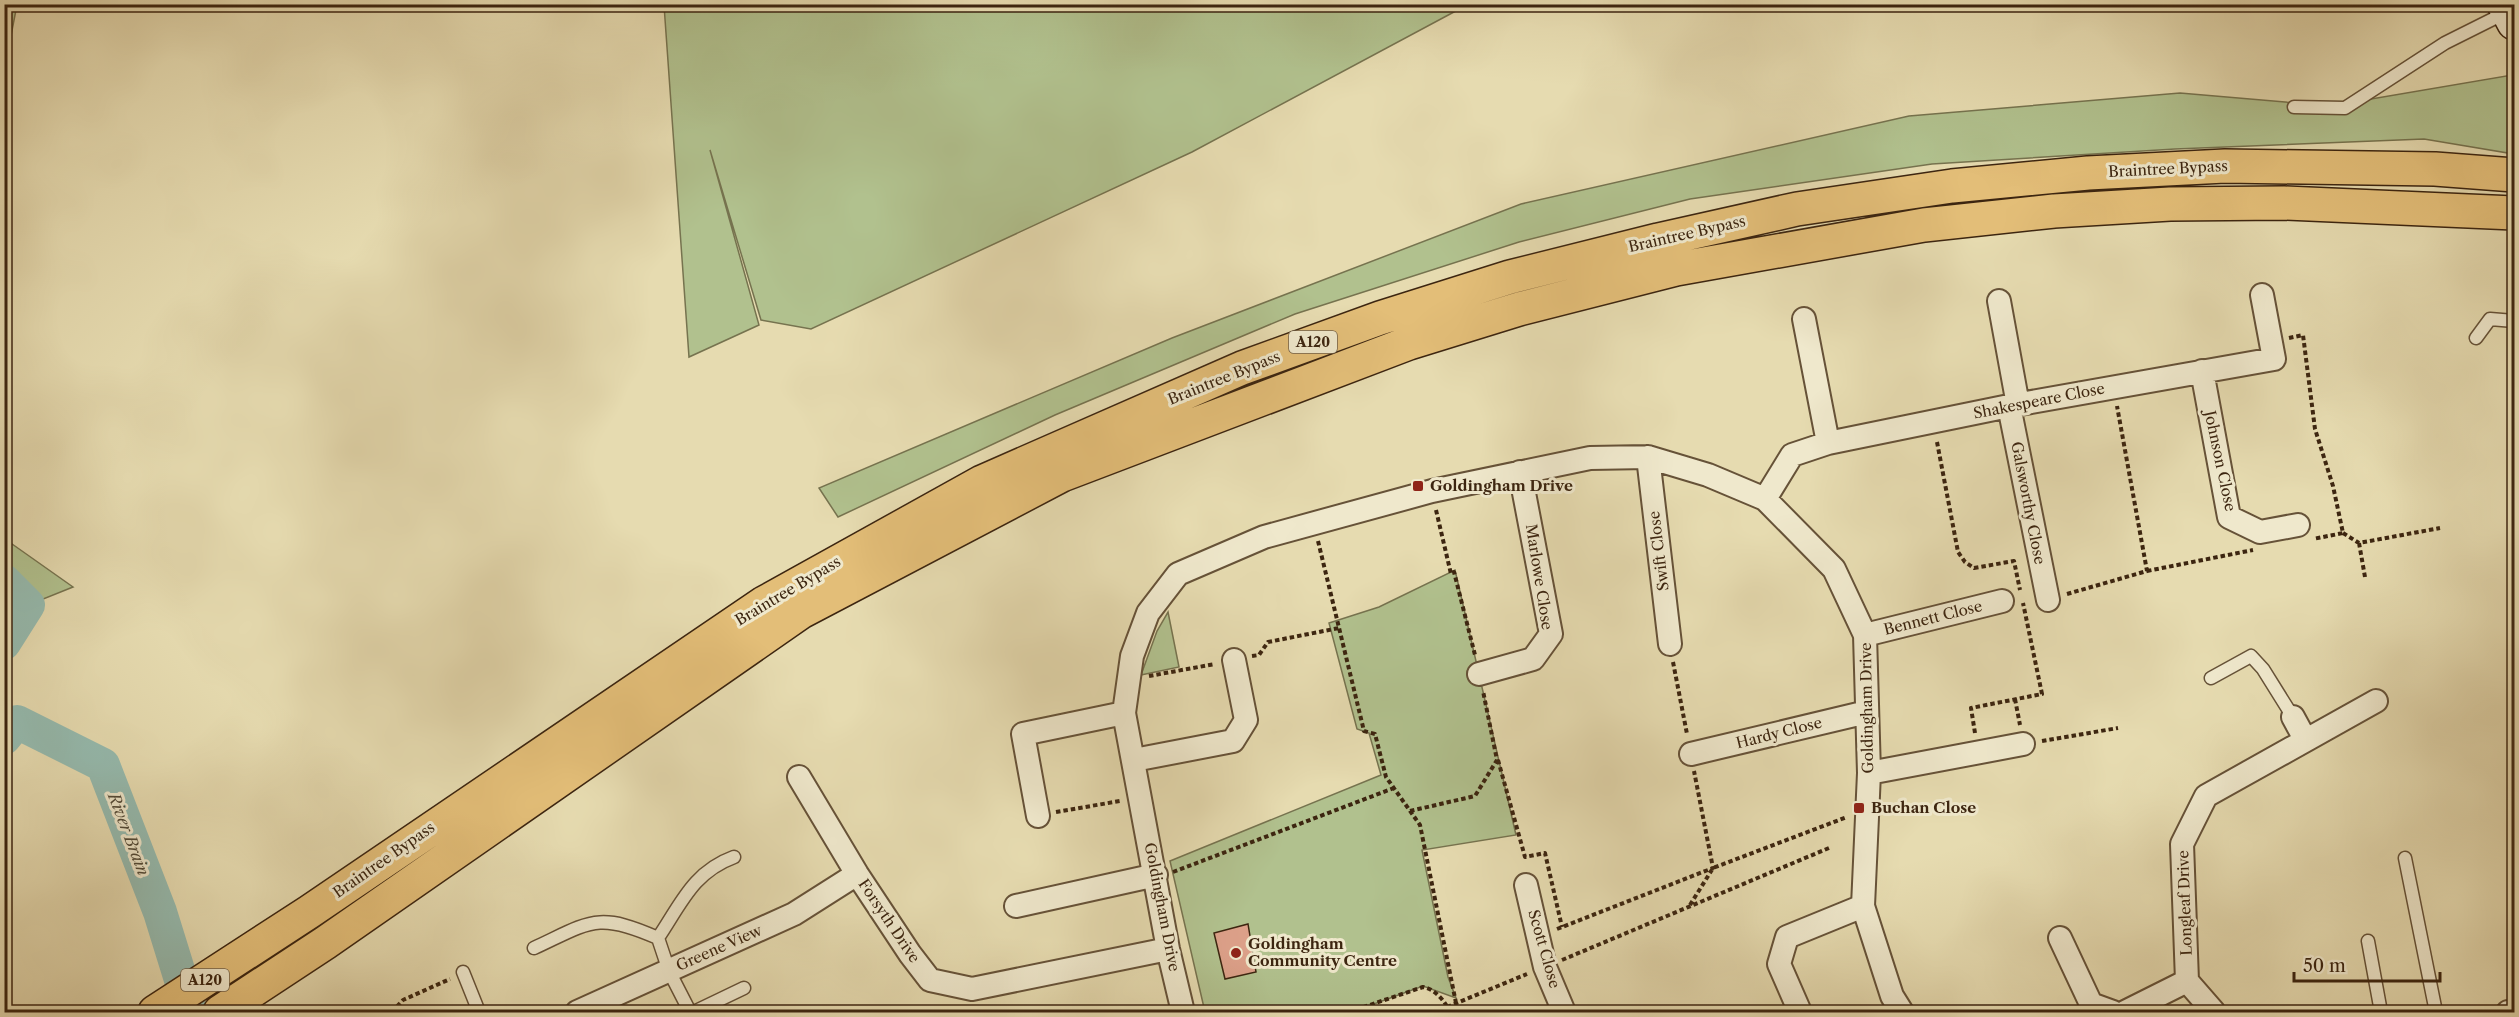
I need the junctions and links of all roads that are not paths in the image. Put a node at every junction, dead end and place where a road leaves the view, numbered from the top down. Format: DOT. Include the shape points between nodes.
graph roads {
  1 [pos="2509,13"];
  2 [pos="2294,107"];
  3 [pos="2514,175"];
  4 [pos="2514,213"];
  5 [pos="2262,295"];
  6 [pos="2000,301"];
  7 [pos="1804,319"];
  8 [pos="2514,321"];
  9 [pos="2476,338"];
  10 [pos="2202,371"];
  11 [pos="2014,406"];
  12 [pos="1828,443"];
  13 [pos="1648,457"];
  14 [pos="1520,472"];
  15 [pos="1765,499"];
  16 [pos="2305,532"];
  17 [pos="2048,600"];
  18 [pos="2002,601"];
  19 [pos="1865,635"];
  20 [pos="1670,644"];
  21 [pos="1234,660"];
  22 [pos="1479,674"];
  23 [pos="2211,678"];
  24 [pos="2376,701"];
  25 [pos="1868,712"];
  26 [pos="1124,713"];
  27 [pos="2294,717"];
  28 [pos="2305,739"];
  29 [pos="2023,744"];
  30 [pos="1691,754"];
  31 [pos="1134,760"];
  32 [pos="1869,773"];
  33 [pos="800,777"];
  34 [pos="1038,816"];
  35 [pos="734,857"];
  36 [pos="2405,858"];
  37 [pos="857,874"];
  38 [pos="1156,877"];
  39 [pos="1526,885"];
  40 [pos="1016,906"];
  41 [pos="1863,906"];
  42 [pos="658,938"];
  43 [pos="2060,938"];
  44 [pos="2368,941"];
  45 [pos="534,948"];
  46 [pos="1168,949"];
  47 [pos="669,970"];
  48 [pos="464,972"];
  49 [pos="2187,981"];
  50 [pos="744,988"];
  51 [pos="155,1012"];
  52 [pos="220,1012"];
  53 [pos="479,1012"];
  54 [pos="577,1012"];
  55 [pos="692,1012"];
  56 [pos="1183,1012"];
  57 [pos="1564,1012"];
  58 [pos="1800,1012"];
  59 [pos="1902,1012"];
  60 [pos="2113,1012"];
  61 [pos="2125,1012"];
  62 [pos="2214,1012"];
  63 [pos="2381,1012"];
  64 [pos="2436,1012"];
  65 [pos="2508,1012"];
  66 [pos="2514,1012"];
  1 -- 2 [label="lane" via="2445,43 2345,108"];
  3 -- 51 [label="highway, Braintree Bypass / A120" via="2435,169 2225,166 2088,173 1952,186 1797,209 1658,240 1510,278 1380,318 1242,368 982,482 764,603"];
  4 -- 52 [label="highway, Braintree Bypass / A120" via="2284,202 2170,204 1924,225 1676,269 1519,309 1409,343 1062,475 801,612"];
  5 -- 10 [label="street, Shakespeare Close" via="2274,359"];
  6 -- 11 [label="street, Galsworthy Close"];
  7 -- 12 [label="street"];
  8 -- 9 [label="lane" via="2490,319"];
  10 -- 11 [label="street, Shakespeare Close"];
  10 -- 16 [label="street, Johnson Close" via="2229,517 2260,532"];
  11 -- 12 [label="street, Shakespeare Close"];
  11 -- 17 [label="street, Galsworthy Close"];
  12 -- 15 [label="street, Shakespeare Close" via="1792,455"];
  13 -- 14 [label="street, Goldingham Drive" via="1590,458"];
  13 -- 15 [label="street, Goldingham Drive" via="1708,475"];
  13 -- 20 [label="street, Swift Close"];
  14 -- 22 [label="street, Marlowe Close" via="1551,634 1533,659"];
  14 -- 26 [label="street, Goldingham Drive" via="1432,491 1264,537 1178,574 1148,613 1132,656"];
  15 -- 19 [label="street, Goldingham Drive" via="1834,569"];
  18 -- 19 [label="street, Bennett Close"];
  19 -- 25 [label="street, Goldingham Drive"];
  21 -- 31 [label="street" via="1246,720 1233,741"];
  23 -- 27 [label="lane" via="2251,656 2264,669"];
  24 -- 28 [label="street, Longleaf Drive"];
  25 -- 30 [label="street, Hardy Close"];
  25 -- 32 [label="street, Goldingham Drive"];
  26 -- 31 [label="street, Goldingham Drive"];
  26 -- 34 [label="street" via="1023,734"];
  27 -- 28 [label="street"];
  28 -- 49 [label="street, Longleaf Drive" via="2206,796 2182,844"];
  29 -- 32 [label="street"];
  31 -- 38 [label="street, Goldingham Drive"];
  32 -- 41 [label="street, Goldingham Drive"];
  33 -- 37 [label="street, Forsyth Drive"];
  35 -- 42 [label="lane" via="703,873"];
  36 -- 64 [label="lane"];
  37 -- 46 [label="street, Forsyth Drive" via="930,980 972,989"];
  37 -- 47 [label="street, Greene View" via="794,914"];
  38 -- 40 [label="street"];
  38 -- 46 [label="street, Goldingham Drive"];
  39 -- 57 [label="street, Scott Close" via="1545,967"];
  41 -- 58 [label="street" via="1787,937 1779,964"];
  41 -- 59 [label="street" via="1892,996"];
  42 -- 45 [label="lane" via="604,920 588,923"];
  42 -- 47 [label="lane"];
  43 -- 60 [label="street" via="2080,962 2091,1004"];
  44 -- 63 [label="lane"];
  46 -- 56 [label="street, Goldingham Drive"];
  47 -- 54 [label="street, Greene View"];
  47 -- 55 [label="lane"];
  48 -- 53 [label="lane"];
  49 -- 61 [label="street"];
  49 -- 62 [label="street"];
  50 -- 55 [label="lane"];
  65 -- 66 [label="street"];
}
